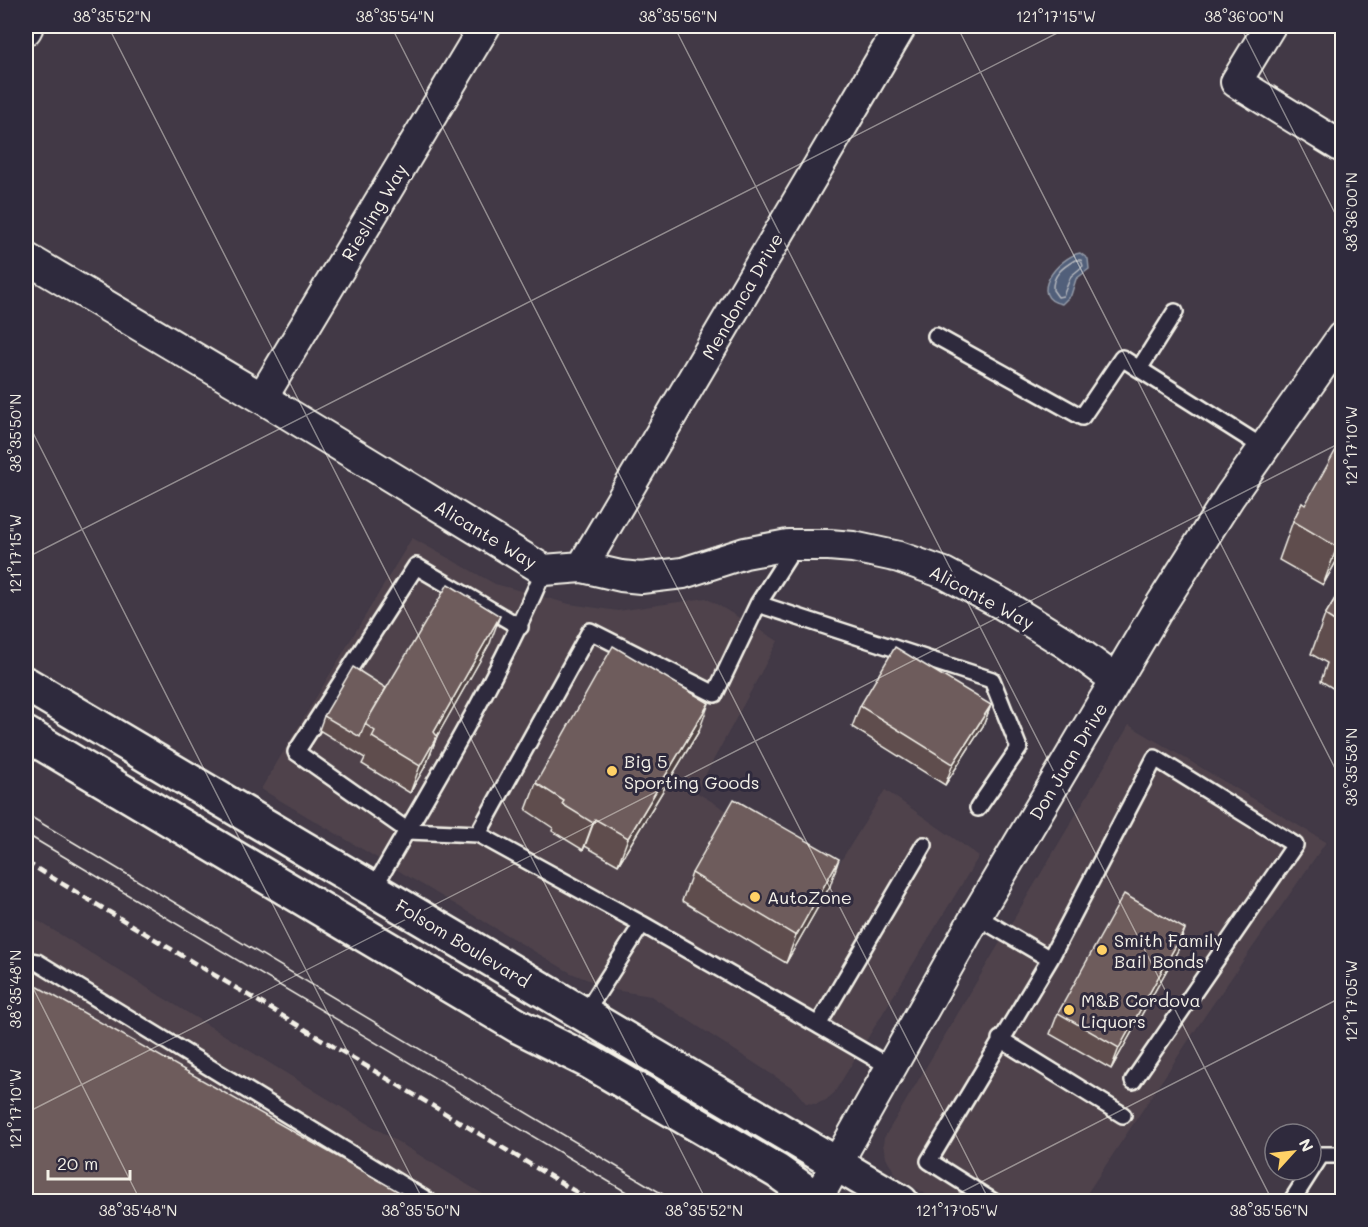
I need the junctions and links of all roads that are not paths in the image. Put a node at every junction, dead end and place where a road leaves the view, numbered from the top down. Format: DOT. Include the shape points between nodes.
graph roads {
  1 [pos="28,26"];
  2 [pos="485,26"];
  3 [pos="901,26"];
  4 [pos="1270,26"];
  5 [pos="26,30"];
  6 [pos="1342,147"];
  7 [pos="26,258"];
  8 [pos="1175,312"];
  9 [pos="936,336"];
  10 [pos="1338,351"];
  11 [pos="1139,369"];
  12 [pos="262,398"];
  13 [pos="1264,448"];
  14 [pos="795,546"];
  15 [pos="582,567"];
  16 [pos="544,570"];
  17 [pos="758,604"];
  18 [pos="520,627"];
  19 [pos="1116,680"];
  20 [pos="26,684"];
  21 [pos="26,734"];
  22 [pos="978,808"];
  23 [pos="408,831"];
  24 [pos="478,834"];
  25 [pos="924,845"];
  26 [pos="373,889"];
  27 [pos="976,916"];
  28 [pos="642,924"];
  29 [pos="1050,959"];
  30 [pos="26,960"];
  31 [pos="584,1015"];
  32 [pos="818,1025"];
  33 [pos="1000,1039"];
  34 [pos="892,1068"];
  35 [pos="1133,1081"];
  36 [pos="1123,1115"];
  37 [pos="1342,1155"];
  38 [pos="836,1163"];
  39 [pos="819,1200"];
  40 [pos="430,1202"];
  41 [pos="901,1202"];
  42 [pos="994,1202"];
  43 [pos="1291,1202"];
  1 -- 5 [label="street"];
  2 -- 12 [label="street, Riesling Way"];
  3 -- 15 [label="street, Mendonca Drive"];
  4 -- 6 [label="street" via="1236,82"];
  7 -- 12 [label="street, Alicante Way"];
  8 -- 11 [label="lane"];
  9 -- 11 [label="lane" via="1082,417 1122,358"];
  10 -- 13 [label="street, Don Juan Drive"];
  11 -- 13 [label="lane"];
  12 -- 16 [label="street, Alicante Way"];
  13 -- 19 [label="street, Don Juan Drive" via="1223,506"];
  14 -- 15 [label="street, Alicante Way" via="745,553 683,573 641,578"];
  14 -- 17 [label="lane"];
  14 -- 19 [label="street, Alicante Way" via="853,548 899,557 944,573 1067,644"];
  15 -- 16 [label="street, Alicante Way"];
  16 -- 18 [label="lane"];
  17 -- 22 [label="lane" via="992,680 1019,748"];
  17 -- 24 [label="lane" via="715,694 590,631"];
  18 -- 23 [label="lane"];
  18 -- 23 [label="lane" via="416,566 296,752"];
  19 -- 27 [label="street, Don Juan Drive"];
  20 -- 26 [label="main road, Folsom Boulevard"];
  21 -- 39 [label="main road"];
  23 -- 24 [label="lane"];
  23 -- 26 [label="lane"];
  24 -- 28 [label="lane"];
  25 -- 32 [label="lane"];
  26 -- 31 [label="main road, Folsom Boulevard"];
  27 -- 29 [label="lane"];
  27 -- 34 [label="street, Don Juan Drive"];
  28 -- 31 [label="lane"];
  28 -- 32 [label="lane"];
  29 -- 33 [label="lane"];
  29 -- 35 [label="lane" via="1155,758 1295,845"];
  30 -- 40 [label="lane" via="37,962"];
  31 -- 38 [label="main road, Folsom Boulevard"];
  32 -- 34 [label="lane"];
  33 -- 36 [label="lane"];
  33 -- 42 [label="lane" via="929,1161"];
  34 -- 38 [label="street, Don Juan Drive"];
  37 -- 43 [label="lane" via="1321,1155"];
  38 -- 39 [label="street, Don Juan Drive"];
  38 -- 41 [label="main road, Folsom Boulevard"];
}
